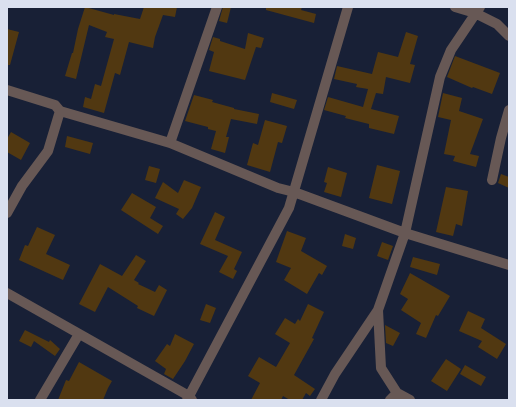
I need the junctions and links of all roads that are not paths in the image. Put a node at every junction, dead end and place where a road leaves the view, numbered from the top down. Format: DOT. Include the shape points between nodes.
graph roads {
  1 [pos="217,7"];
  2 [pos="348,7"];
  3 [pos="455,7"];
  4 [pos="477,10"];
  5 [pos="509,36"];
  6 [pos="7,90"];
  7 [pos="509,110"];
  8 [pos="60,111"];
  9 [pos="170,143"];
  10 [pos="492,180"];
  11 [pos="294,192"];
  12 [pos="7,213"];
  13 [pos="405,233"];
  14 [pos="509,265"];
  15 [pos="7,293"];
  16 [pos="378,310"];
  17 [pos="79,334"];
  18 [pos="394,396"];
  19 [pos="189,399"];
  20 [pos="40,400"];
  21 [pos="321,400"];
  22 [pos="410,400"];
  1 -- 9 [label="street"];
  2 -- 11 [label="street"];
  3 -- 4 [label="street"];
  4 -- 5 [label="street"];
  4 -- 13 [label="street" via="451,50 440,77"];
  6 -- 8 [label="street" via="55,105"];
  7 -- 10 [label="street"];
  8 -- 9 [label="street"];
  8 -- 12 [label="street" via="48,151 22,186"];
  9 -- 11 [label="street" via="278,188"];
  11 -- 13 [label="street"];
  11 -- 19 [label="street" via="289,208"];
  13 -- 14 [label="street"];
  13 -- 16 [label="street"];
  15 -- 17 [label="street"];
  16 -- 18 [label="street" via="381,368"];
  16 -- 21 [label="street" via="335,374"];
  17 -- 19 [label="street"];
  17 -- 20 [label="street"];
  18 -- 22 [label="street"];
}
